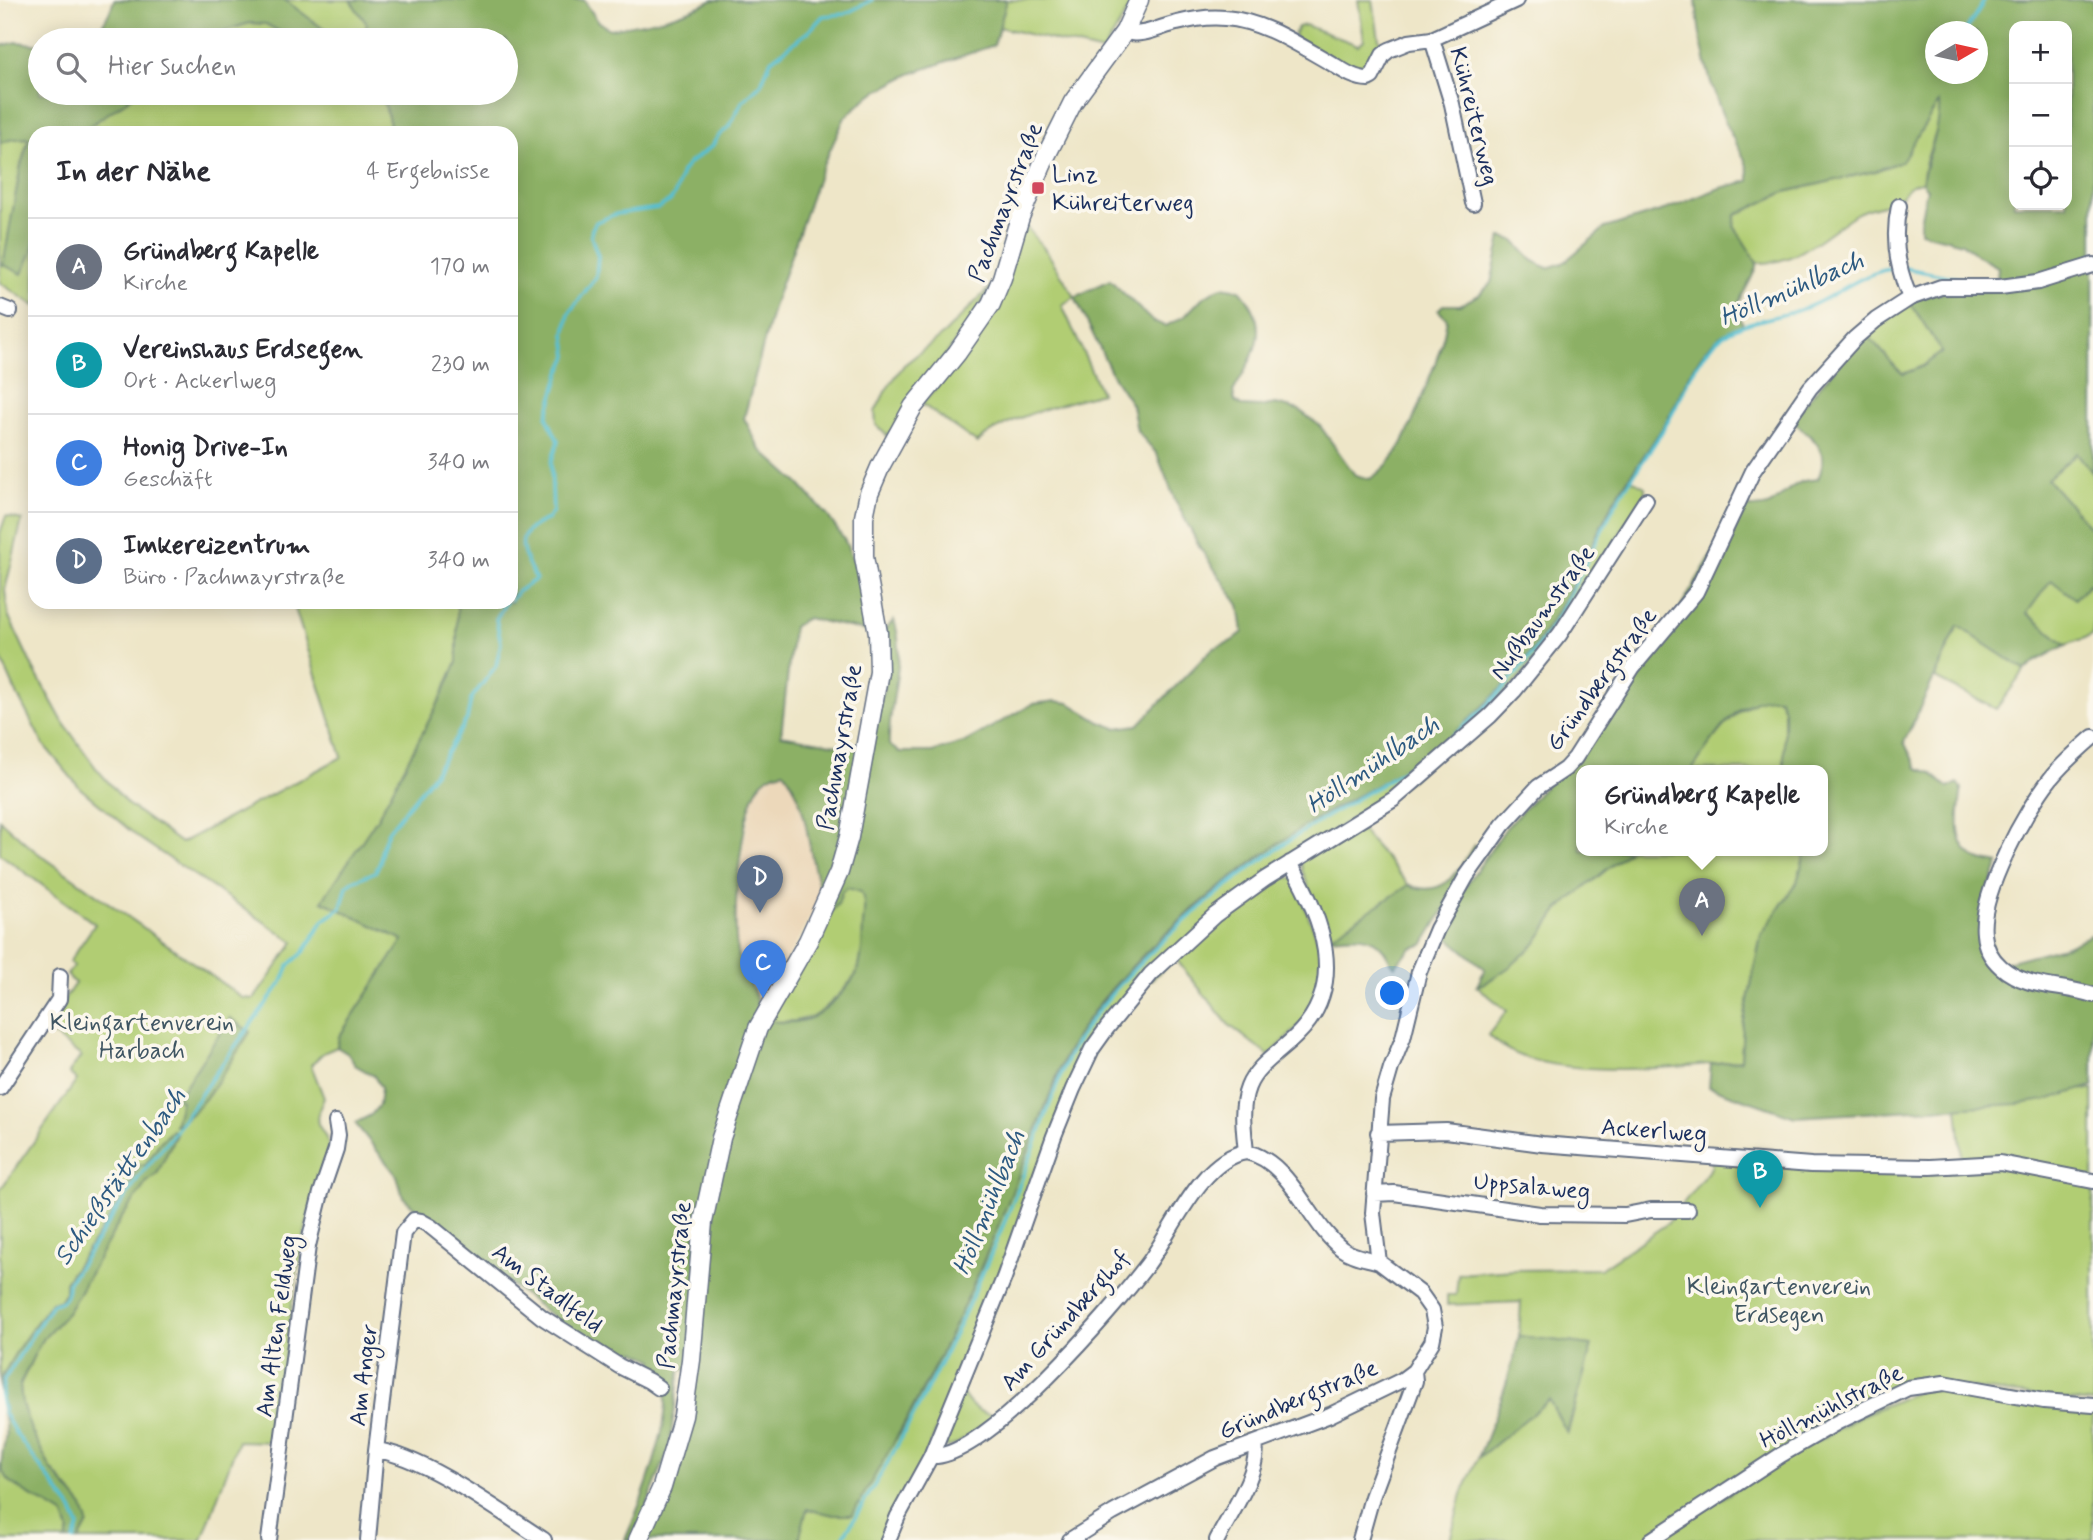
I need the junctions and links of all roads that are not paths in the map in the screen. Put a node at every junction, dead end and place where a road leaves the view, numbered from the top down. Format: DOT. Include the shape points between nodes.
graph roads {
  1 [pos="1139,0"];
  2 [pos="1516,0"];
  3 [pos="1125,31"];
  4 [pos="1432,39"];
  5 [pos="1473,203"];
  6 [pos="1899,206"];
  7 [pos="2093,265"];
  8 [pos="1910,298"];
  9 [pos="1646,500"];
  10 [pos="2093,737"];
  11 [pos="1290,863"];
  12 [pos="60,976"];
  13 [pos="2093,995"];
  14 [pos="0,1088"];
  15 [pos="336,1122"];
  16 [pos="1378,1133"];
  17 [pos="1246,1152"];
  18 [pos="2093,1181"];
  19 [pos="1374,1194"];
  20 [pos="1688,1210"];
  21 [pos="414,1220"];
  22 [pos="1379,1262"];
  23 [pos="1414,1371"];
  24 [pos="659,1388"];
  25 [pos="2093,1405"];
  26 [pos="1255,1444"];
  27 [pos="376,1450"];
  28 [pos="931,1456"];
  29 [pos="269,1540"];
  30 [pos="368,1540"];
  31 [pos="544,1540"];
  32 [pos="638,1540"];
  33 [pos="888,1540"];
  34 [pos="1070,1540"];
  35 [pos="1217,1540"];
  36 [pos="1360,1540"];
  37 [pos="1651,1540"];
  1 -- 3 [label="street, Pachmayrstraße"];
  2 -- 4 [label="street, Kühreiterweg"];
  3 -- 4 [label="street, Kühreiterweg" via="1139,33 1208,18 1237,19 1283,37 1352,76 1368,79 1389,50"];
  3 -- 32 [label="street, Pachmayrstraße" via="1073,102 1046,156 991,304 913,407 869,493 864,557 878,633 879,672 852,826 823,910 758,1028 721,1138 703,1222 684,1416 662,1487"];
  4 -- 5 [label="street, Kühreiterweg" via="1452,104"];
  6 -- 8 [label="street" via="1895,235"];
  7 -- 8 [label="street, Gründbergstraße" via="2014,286 1941,287"];
  8 -- 16 [label="street, Gründbergstraße" via="1855,338 1810,388 1754,471 1696,592 1633,667 1575,758 1524,800 1466,877 1419,972 1403,1038 1385,1085"];
  9 -- 11 [label="street, Nußbaumstraße" via="1560,634 1514,691 1394,799"];
  10 -- 13 [label="street" via="2057,771 2030,809 1991,893 1983,930 1988,949 2008,972 2038,985"];
  11 -- 17 [label="street" via="1320,926 1327,955 1325,974 1308,1022 1259,1069 1248,1086"];
  11 -- 28 [label="street, Nußbaumstraße" via="1225,908 1170,955 1130,997 1092,1049"];
  12 -- 14 [label="street" via="59,999"];
  15 -- 29 [label="street, Am Alten Feldweg" via="337,1149 308,1247"];
  16 -- 18 [label="street, Ackerlweg" via="1446,1131 1555,1146 1811,1165 2000,1163"];
  16 -- 19 [label="street, Gründbergstraße"];
  17 -- 22 [label="street" via="1275,1167 1338,1245 1355,1256"];
  17 -- 28 [label="street, Am Gründberghof" via="1223,1160 1206,1175 1129,1289 1031,1395 965,1444"];
  19 -- 20 [label="street, Uppsalaweg" via="1540,1214"];
  19 -- 22 [label="street, Gründbergstraße"];
  21 -- 24 [label="street, Am Stadlfeld" via="430,1226 554,1325"];
  21 -- 27 [label="street, Am Anger" via="403,1233"];
  22 -- 23 [label="street, Gründbergstraße" via="1420,1293 1432,1310 1432,1342"];
  23 -- 26 [label="street, Gründbergstraße" via="1342,1410"];
  23 -- 36 [label="street" via="1415,1381"];
  25 -- 37 [label="street, Höllmühlstraße" via="1944,1383 1908,1388 1781,1455"];
  26 -- 34 [label="street, Gründbergstraße" via="1181,1475"];
  26 -- 35 [label="street" via="1252,1471"];
  27 -- 30 [label="street, Am Anger"];
  27 -- 31 [label="street" via="433,1472"];
  28 -- 33 [label="street"];
}
